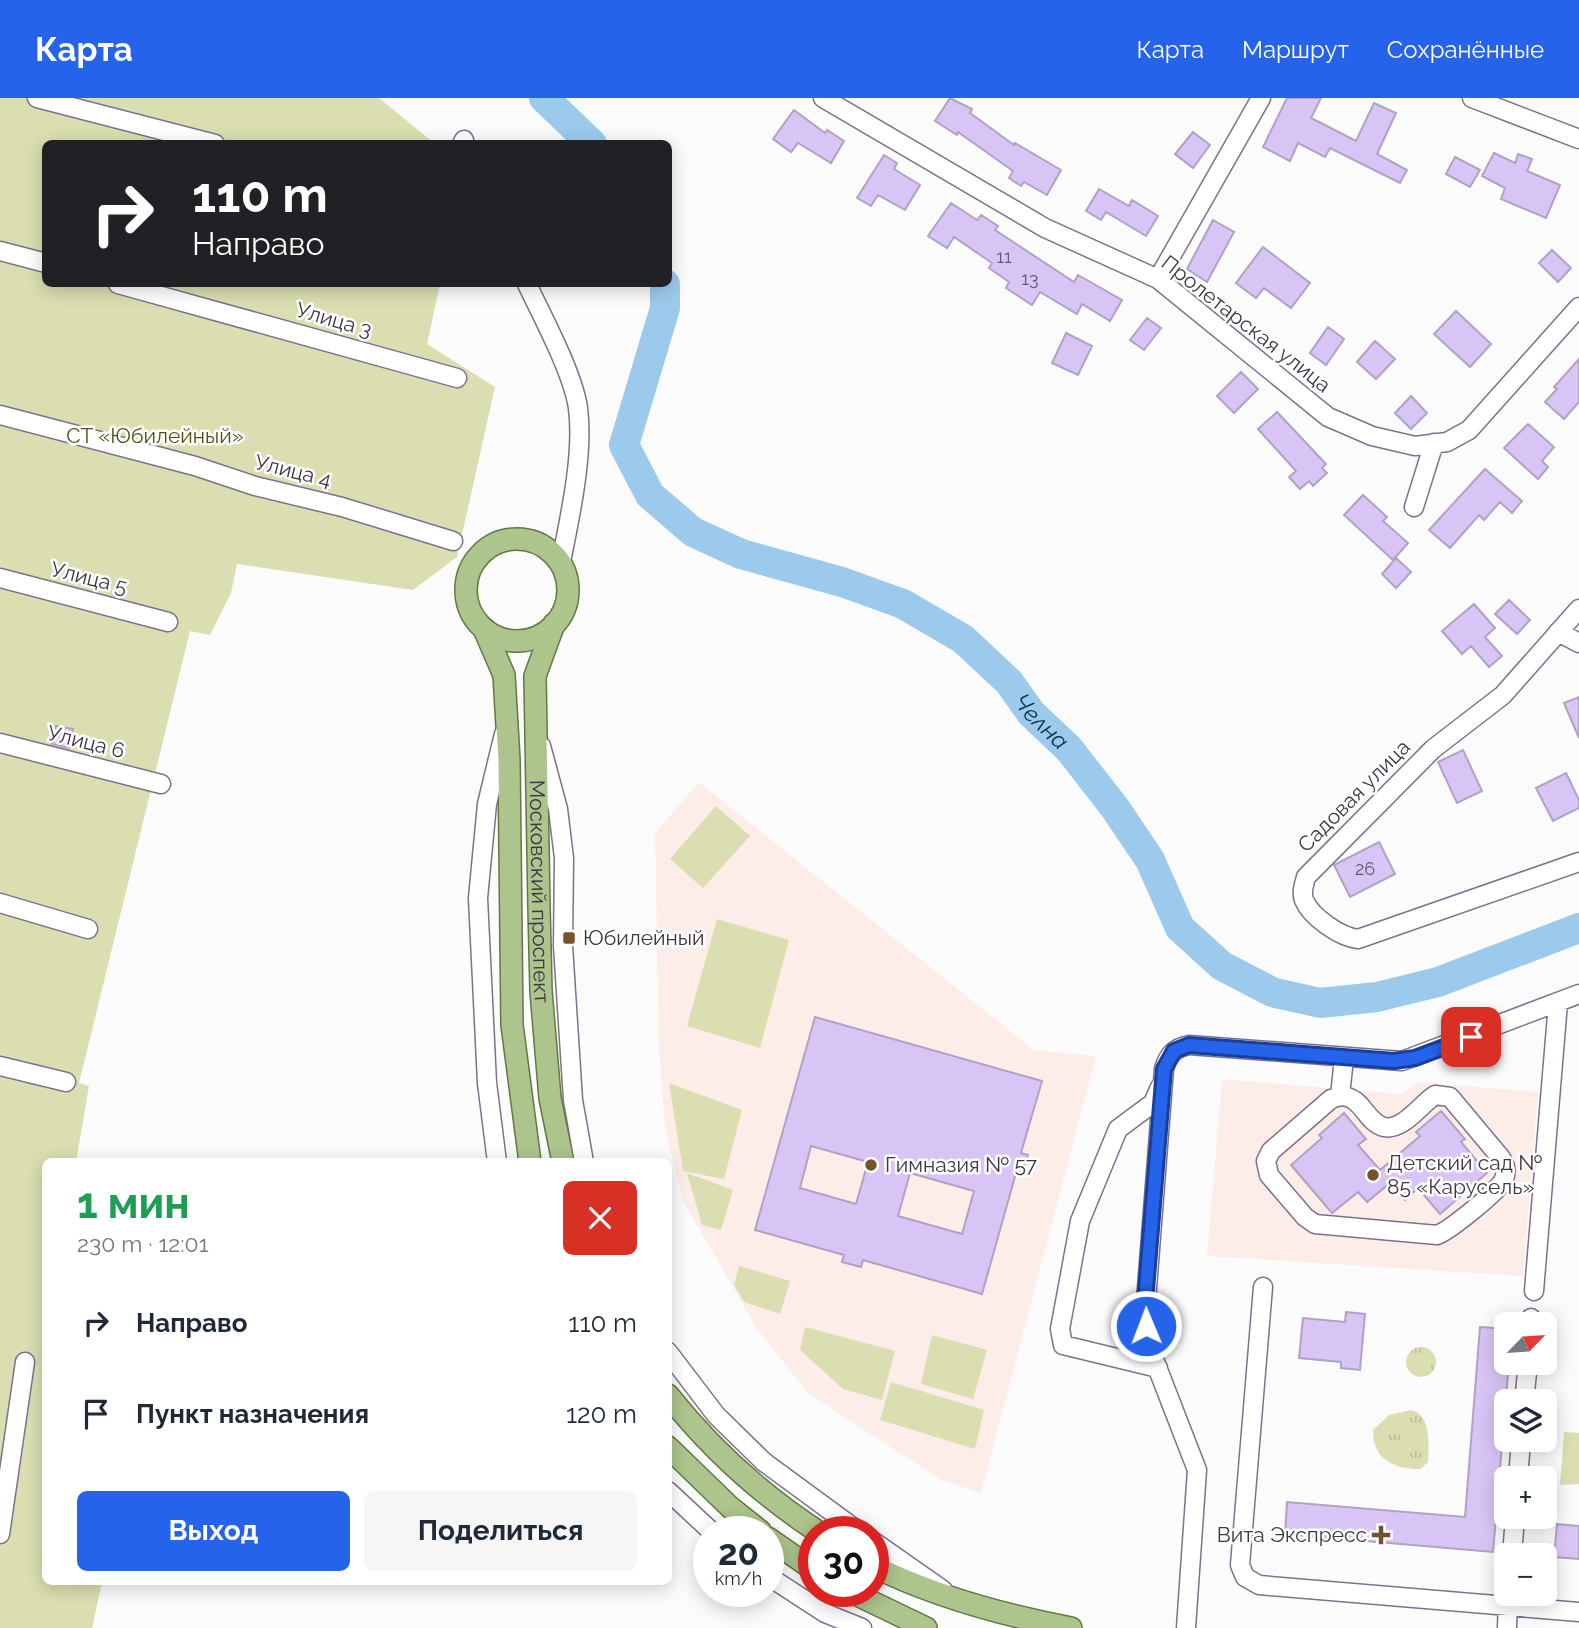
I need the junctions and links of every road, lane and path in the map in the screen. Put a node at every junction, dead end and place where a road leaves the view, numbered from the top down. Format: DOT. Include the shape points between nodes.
graph roads {
  1 [pos="37,98"];
  2 [pos="823,98"];
  3 [pos="1261,98"];
  4 [pos="1472,98"];
  5 [pos="1579,139"];
  6 [pos="200,140"];
  7 [pos="0,251"];
  8 [pos="42,262"];
  9 [pos="1158,279"];
  10 [pos="129,287"];
  11 [pos="528,287"];
  12 [pos="1579,307"];
  13 [pos="457,378"];
  14 [pos="0,415"];
  15 [pos="1434,443"];
  16 [pos="1414,507"];
  17 [pos="453,541"];
  18 [pos="561,562"];
  19 [pos="0,578"];
  20 [pos="1579,609"];
  21 [pos="168,622"];
  22 [pos="554,624"];
  23 [pos="484,629"];
  24 [pos="1558,632"];
  25 [pos="1579,643"];
  26 [pos="507,724"];
  27 [pos="536,726"];
  28 [pos="0,743"];
  29 [pos="161,784"];
  30 [pos="1579,862"];
  31 [pos="0,903"];
  32 [pos="88,929"];
  33 [pos="1579,995"];
  34 [pos="1558,1003"];
  35 [pos="1344,1058"];
  36 [pos="0,1066"];
  37 [pos="1163,1081"];
  38 [pos="66,1082"];
  39 [pos="1340,1096"];
  40 [pos="496,1158"];
  41 [pos="529,1158"];
  42 [pos="562,1158"];
  43 [pos="583,1158"];
  44 [pos="1263,1287"];
  45 [pos="1534,1291"];
  46 [pos="672,1357"];
  47 [pos="25,1362"];
  48 [pos="1158,1368"];
  49 [pos="672,1400"];
  50 [pos="672,1451"];
  51 [pos="672,1494"];
  52 [pos="695,1516"];
  53 [pos="741,1516"];
  54 [pos="838,1516"];
  55 [pos="798,1517"];
  56 [pos="0,1534"];
  57 [pos="889,1552"];
  58 [pos="889,1574"];
  59 [pos="784,1586"];
  60 [pos="954,1599"];
  61 [pos="1494,1599"];
  62 [pos="1508,1606"];
  63 [pos="1544,1606"];
  64 [pos="882,1607"];
  65 [pos="1579,1612"];
  66 [pos="862,1628"];
  67 [pos="926,1628"];
  68 [pos="1071,1628"];
  69 [pos="1186,1628"];
  70 [pos="1507,1628"];
  1 -- 6 [label="street"];
  2 -- 9 [label="street, Пролетарская улица" via="1045,228"];
  3 -- 9 [label="street"];
  4 -- 5 [label="street"];
  7 -- 8 [label="street"];
  9 -- 15 [label="street, Пролетарская улица" via="1328,417 1372,436 1415,446"];
  10 -- 13 [label="street, Улица 3"];
  11 -- 18 [label="street" via="556,344 578,407 575,489"];
  12 -- 15 [label="street, Пролетарская улица" via="1469,430 1447,442"];
  14 -- 17 [label="street, Улица 4"];
  15 -- 16 [label="street"];
  18 -- 22 [label="main road, Московский проспект" via="567,603"];
  18 -- 23 [label="main road, Московский проспект" via="541,543 527,540 498,542 482,550 473,561 465,591 475,619"];
  19 -- 21 [label="street, Улица 5"];
  20 -- 24 [label="street, Садовая улица"];
  22 -- 23 [label="main road" via="534,639 510,644"];
  22 -- 27 [label="main road, Московский проспект" via="535,676"];
  23 -- 26 [label="main road, Московский проспект" via="504,675"];
  24 -- 25 [label="street"];
  24 -- 30 [label="street, Садовая улица" via="1503,695 1439,744 1306,877 1304,902 1336,933 1358,939"];
  26 -- 40 [label="street" via="487,804 478,898 487,1083"];
  26 -- 41 [label="main road, Московский проспект" via="512,1025"];
  27 -- 42 [label="main road, Московский проспект" via="541,991 550,1098"];
  27 -- 43 [label="street" via="558,809 564,858 563,946 573,1100"];
  28 -- 29 [label="street, Улица 6"];
  31 -- 32 [label="street"];
  33 -- 34 [label="street"];
  34 -- 35 [label="street" via="1415,1058 1386,1062"];
  34 -- 45 [label="street"];
  35 -- 37 [label="street" via="1189,1045 1168,1058"];
  35 -- 39 [label="street"];
  36 -- 38 [label="street"];
  37 -- 48 [label="street" via="1145,1302 1148,1338"];
  37 -- 48 [label="street" via="1153,1103 1118,1129 1080,1222 1060,1329 1063,1345"];
  39 -- 39 [label="street" via="1271,1151 1266,1161 1269,1175 1315,1224 1437,1235 1502,1184 1505,1169 1501,1158 1450,1097 1435,1095 1388,1127 1376,1123 1357,1100"];
  44 -- 61 [label="street" via="1240,1565 1245,1577 1259,1585"];
  46 -- 54 [label="street" via="716,1415 764,1462"];
  47 -- 56 [label="street"];
  48 -- 69 [label="street" via="1197,1470"];
  49 -- 55 [label="main road" via="744,1479"];
  50 -- 53 [label="main road"];
  51 -- 52 [label="street"];
  57 -- 60 [label="street"];
  58 -- 60 [label="main road"];
  59 -- 66 [label="street" via="825,1613"];
  60 -- 68 [label="main road"];
  62 -- 70 [label="street"];
  63 -- 65 [label="street"];
  64 -- 67 [label="main road"];
}
